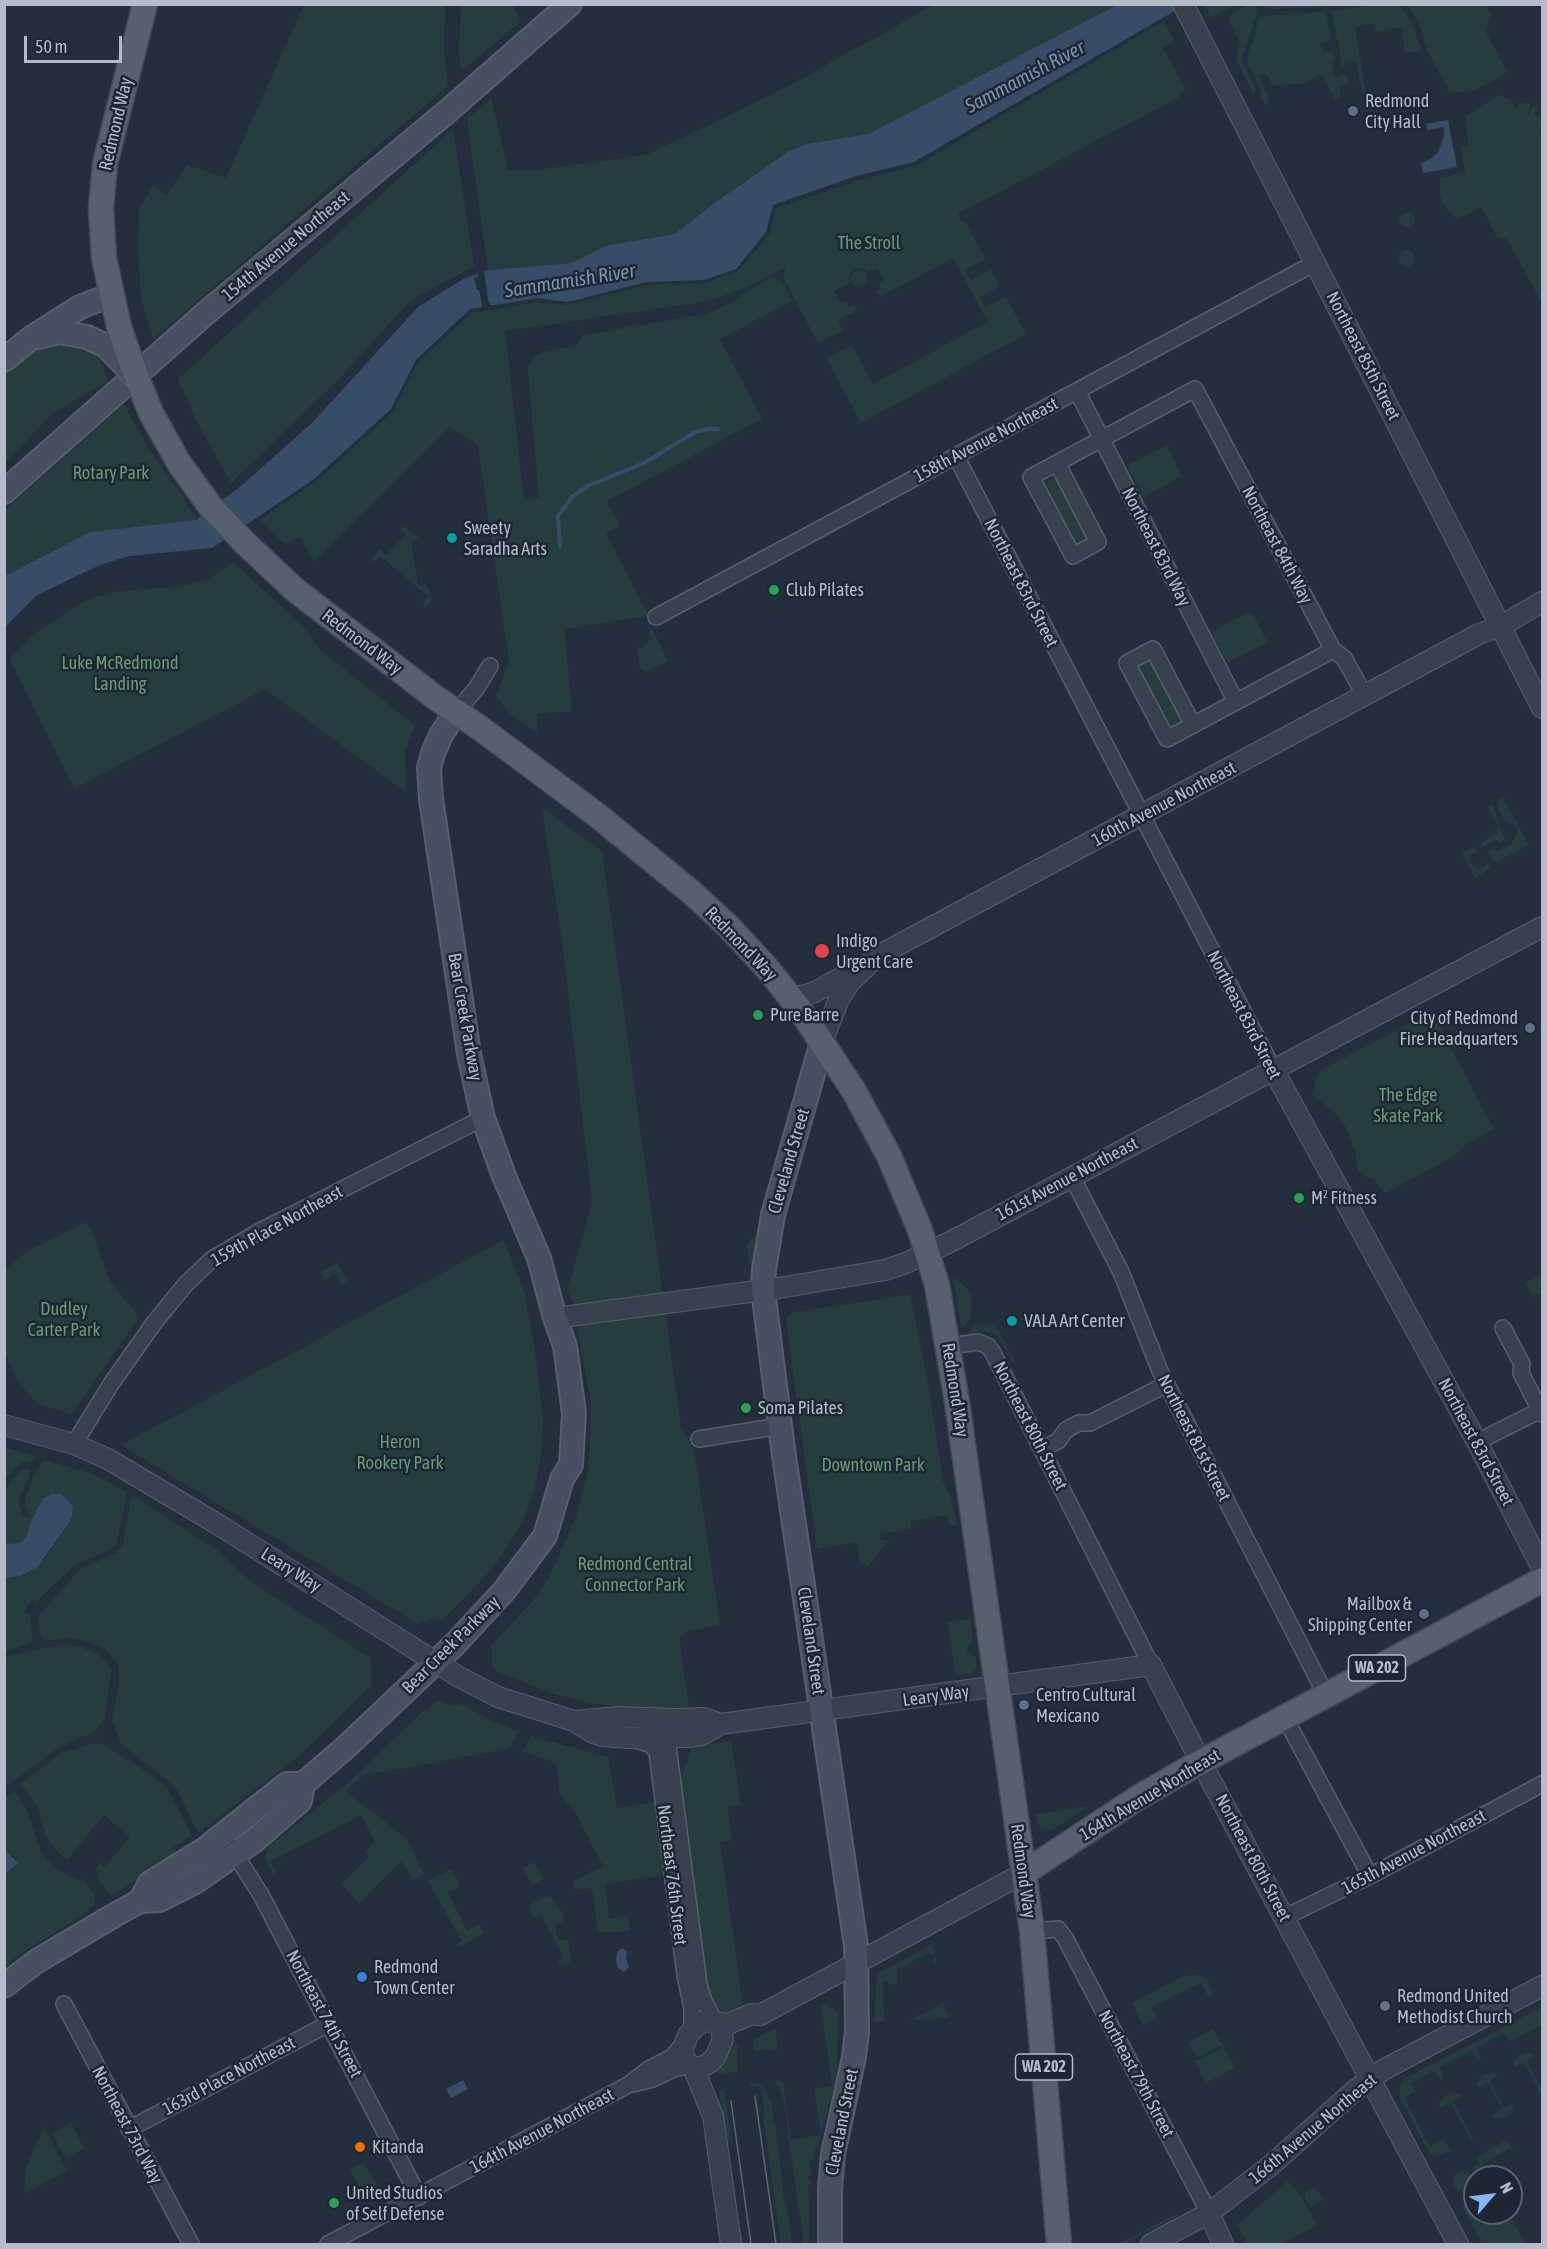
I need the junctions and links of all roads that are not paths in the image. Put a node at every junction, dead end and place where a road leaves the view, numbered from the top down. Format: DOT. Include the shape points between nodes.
graph roads {
  1 [pos="145,4"];
  2 [pos="570,4"];
  3 [pos="1183,4"];
  4 [pos="1315,263"];
  5 [pos="111,295"];
  6 [pos="112,336"];
  7 [pos="31,338"];
  8 [pos="4,360"];
  9 [pos="1077,391"];
  10 [pos="1102,439"];
  11 [pos="956,456"];
  12 [pos="1057,463"];
  13 [pos="4,492"];
  14 [pos="1542,602"];
  15 [pos="656,617"];
  16 [pos="1501,626"];
  17 [pos="1333,650"];
  18 [pos="490,666"];
  19 [pos="1365,696"];
  20 [pos="1236,702"];
  21 [pos="1542,708"];
  22 [pos="456,712"];
  23 [pos="1193,725"];
  24 [pos="1142,816"];
  25 [pos="1542,927"];
  26 [pos="860,972"];
  27 [pos="790,996"];
  28 [pos="822,1042"];
  29 [pos="1273,1069"];
  30 [pos="483,1118"];
  31 [pos="1072,1177"];
  32 [pos="928,1254"];
  33 [pos="764,1290"];
  34 [pos="555,1318"];
  35 [pos="1503,1328"];
  36 [pos="949,1346"];
  37 [pos="1167,1384"];
  38 [pos="1536,1387"];
  39 [pos="1542,1412"];
  40 [pos="4,1425"];
  41 [pos="780,1426"];
  42 [pos="699,1438"];
  43 [pos="1477,1442"];
  44 [pos="74,1444"];
  45 [pos="1042,1449"];
  46 [pos="1542,1568"];
  47 [pos="1542,1580"];
  48 [pos="435,1663"];
  49 [pos="1151,1665"];
  50 [pos="998,1687"];
  51 [pos="1326,1695"];
  52 [pos="821,1710"];
  53 [pos="598,1718"];
  54 [pos="1285,1718"];
  55 [pos="574,1721"];
  56 [pos="721,1724"];
  57 [pos="629,1738"];
  58 [pos="667,1738"];
  59 [pos="1201,1762"];
  60 [pos="303,1784"];
  61 [pos="1542,1784"];
  62 [pos="222,1836"];
  63 [pos="235,1854"];
  64 [pos="1024,1872"];
  65 [pos="1370,1876"];
  66 [pos="140,1901"];
  67 [pos="1285,1917"];
  68 [pos="1032,1931"];
  69 [pos="856,1963"];
  70 [pos="4,1986"];
  71 [pos="1542,1986"];
  72 [pos="64,2004"];
  73 [pos="760,2015"];
  74 [pos="716,2023"];
  75 [pos="328,2024"];
  76 [pos="688,2037"];
  77 [pos="718,2054"];
  78 [pos="692,2067"];
  79 [pos="1370,2080"];
  80 [pos="628,2085"];
  81 [pos="713,2116"];
  82 [pos="129,2129"];
  83 [pos="419,2197"];
  84 [pos="1209,2213"];
  85 [pos="190,2244"];
  86 [pos="328,2244"];
  87 [pos="731,2244"];
  88 [pos="830,2244"];
  89 [pos="1059,2244"];
  90 [pos="1151,2244"];
  91 [pos="1223,2244"];
  92 [pos="1458,2244"];
  1 -- 5 [label="main road, Redmond Way" via="105,164 102,218"];
  2 -- 13 [label="main road, 154th Avenue Northeast" via="207,312"];
  3 -- 4 [label="street, Northeast 85th Street"];
  4 -- 9 [label="street, 158th Avenue Northeast"];
  4 -- 16 [label="street, Northeast 85th Street"];
  5 -- 6 [label="main road, Redmond Way"];
  5 -- 7 [label="main road" via="80,307"];
  6 -- 7 [label="main road" via="59,332"];
  6 -- 22 [label="main road, Redmond Way, bridge" via="179,463 210,506 294,589"];
  7 -- 8 [label="main road"];
  9 -- 10 [label="street, Northeast 83rd Way"];
  9 -- 11 [label="street, 158th Avenue Northeast"];
  10 -- 12 [label="street"];
  10 -- 17 [label="street, Northeast 84th Way" via="1195,389"];
  10 -- 20 [label="street, Northeast 83rd Way"];
  11 -- 15 [label="street, 158th Avenue Northeast"];
  11 -- 24 [label="street, Northeast 83rd Street"];
  12 -- 12 [label="street" via="1031,477 1073,556 1098,542"];
  14 -- 16 [label="street, 160th Avenue Northeast"];
  16 -- 19 [label="street, 160th Avenue Northeast" via="1479,633"];
  16 -- 21 [label="street, Northeast 85th Street"];
  17 -- 19 [label="street, Northeast 84th Way" via="1344,658"];
  17 -- 20 [label="street"];
  18 -- 22 [label="street"];
  19 -- 24 [label="street, 160th Avenue Northeast"];
  20 -- 23 [label="street"];
  22 -- 27 [label="main road, Redmond Way" via="597,815 691,892 727,925"];
  22 -- 30 [label="main road, Bear Creek Parkway" via="433,753 429,768 431,799 469,1054"];
  23 -- 23 [label="street" via="1153,649 1127,663 1167,739"];
  24 -- 26 [label="street, 160th Avenue Northeast" via="887,951"];
  24 -- 29 [label="street, Northeast 83rd Street"];
  25 -- 29 [label="street, 161st Avenue Northeast"];
  26 -- 27 [label="street" via="808,994"];
  26 -- 28 [label="street, 160th Avenue Northeast" via="839,999"];
  27 -- 28 [label="main road, Redmond Way"];
  28 -- 32 [label="main road, Redmond Way" via="889,1156"];
  28 -- 33 [label="main road, Cleveland Street" via="773,1215"];
  29 -- 31 [label="street, 161st Avenue Northeast"];
  29 -- 43 [label="street, Northeast 83rd Street"];
  30 -- 34 [label="main road, Bear Creek Parkway" via="539,1258"];
  30 -- 44 [label="street, 159th Place Northeast" via="212,1259 154,1323"];
  31 -- 32 [label="street, 161st Avenue Northeast"];
  31 -- 37 [label="street, Northeast 81st Street" via="1121,1272"];
  32 -- 33 [label="street, 161st Avenue Northeast" via="885,1270"];
  32 -- 36 [label="main road, Redmond Way"];
  33 -- 34 [label="street, 161st Avenue Northeast"];
  33 -- 41 [label="main road, Cleveland Street"];
  34 -- 48 [label="main road, Bear Creek Parkway" via="565,1346 574,1413 571,1465 562,1479 545,1536 504,1591"];
  35 -- 38 [label="street" via="1522,1364 1521,1373"];
  36 -- 45 [label="street, Northeast 80th Street" via="975,1341 988,1346"];
  36 -- 50 [label="main road, Redmond Way"];
  37 -- 45 [label="street" via="1090,1423 1066,1430 1058,1441"];
  37 -- 51 [label="street, Northeast 81st Street"];
  38 -- 39 [label="street"];
  39 -- 43 [label="street"];
  40 -- 44 [label="street, Leary Way"];
  41 -- 42 [label="street"];
  41 -- 52 [label="main road, Cleveland Street"];
  43 -- 46 [label="street, Northeast 83rd Street"];
  44 -- 48 [label="street, Leary Way" via="108,1459 209,1519"];
  45 -- 49 [label="street, Northeast 80th Street"];
  47 -- 51 [label="main road, 164th Avenue Northeast / WA 202"];
  48 -- 55 [label="street, Leary Way" via="498,1697"];
  48 -- 60 [label="main road, Bear Creek Parkway"];
  49 -- 50 [label="street, Leary Way"];
  49 -- 59 [label="street, Northeast 80th Street"];
  50 -- 52 [label="street, Leary Way"];
  50 -- 64 [label="main road, Redmond Way"];
  51 -- 54 [label="main road, 164th Avenue Northeast / WA 202"];
  52 -- 56 [label="street, Leary Way"];
  52 -- 69 [label="main road, Cleveland Street"];
  53 -- 55 [label="street, Leary Way"];
  53 -- 56 [label="street, Leary Way" via="703,1718"];
  53 -- 58 [label="street" via="655,1727"];
  54 -- 59 [label="main road, 164th Avenue Northeast / WA 202"];
  54 -- 65 [label="street"];
  55 -- 57 [label="street, Leary Way" via="603,1736"];
  56 -- 58 [label="street, Leary Way" via="702,1735"];
  57 -- 58 [label="street, Leary Way"];
  57 -- 76 [label="street, Northeast 76th Street" via="650,1744 657,1752 692,2008"];
  58 -- 74 [label="street, Northeast 76th Street" via="699,1985"];
  59 -- 64 [label="main road, 164th Avenue Northeast / WA 202" via="1143,1794"];
  59 -- 67 [label="street, Northeast 80th Street"];
  60 -- 62 [label="main road, Bear Creek Parkway" via="287,1784"];
  60 -- 63 [label="main road, Bear Creek Parkway" via="300,1801"];
  61 -- 65 [label="street, 165th Avenue Northeast"];
  62 -- 63 [label="street, Northeast 74th Street"];
  62 -- 66 [label="main road, Bear Creek Parkway" via="150,1883"];
  63 -- 66 [label="main road, Bear Creek Parkway" via="179,1891 159,1900"];
  63 -- 75 [label="street, Northeast 74th Street" via="261,1895"];
  64 -- 68 [label="main road, Redmond Way / WA 202"];
  64 -- 69 [label="street, 164th Avenue Northeast"];
  65 -- 67 [label="street, 165th Avenue Northeast"];
  66 -- 70 [label="main road, Bear Creek Parkway" via="37,1961"];
  67 -- 79 [label="street, Northeast 80th Street"];
  68 -- 84 [label="street, Northeast 79th Street" via="1058,1929 1065,1938"];
  68 -- 89 [label="main road, Redmond Way / WA 202"];
  69 -- 73 [label="street, 164th Avenue Northeast"];
  69 -- 88 [label="main road, Cleveland Street" via="854,2057 833,2154"];
  71 -- 79 [label="street, 166th Avenue Northeast"];
  72 -- 82 [label="street, Northeast 73rd Way"];
  73 -- 74 [label="street, 164th Avenue Northeast"];
  73 -- 77 [label="street, 164th Avenue Northeast" via="757,2023 732,2038"];
  74 -- 76 [label="street" via="705,2021"];
  74 -- 77 [label="street" via="723,2033"];
  75 -- 82 [label="street, 163rd Place Northeast"];
  75 -- 83 [label="street, Northeast 74th Street"];
  76 -- 78 [label="street" via="684,2058"];
  76 -- 80 [label="street, 164th Avenue Northeast" via="672,2057"];
  77 -- 78 [label="street" via="706,2066"];
  77 -- 81 [label="street" via="713,2074 717,2099"];
  78 -- 80 [label="street, 164th Avenue Northeast" via="676,2068"];
  78 -- 81 [label="street"];
  79 -- 84 [label="street, 166th Avenue Northeast"];
  79 -- 92 [label="street, Northeast 80th Street"];
  80 -- 83 [label="street, 164th Avenue Northeast"];
  81 -- 87 [label="street"];
  82 -- 85 [label="street, Northeast 73rd Way"];
  83 -- 86 [label="street, 164th Avenue Northeast"];
  84 -- 90 [label="street, 166th Avenue Northeast"];
  84 -- 91 [label="street, Northeast 79th Street"];
}
